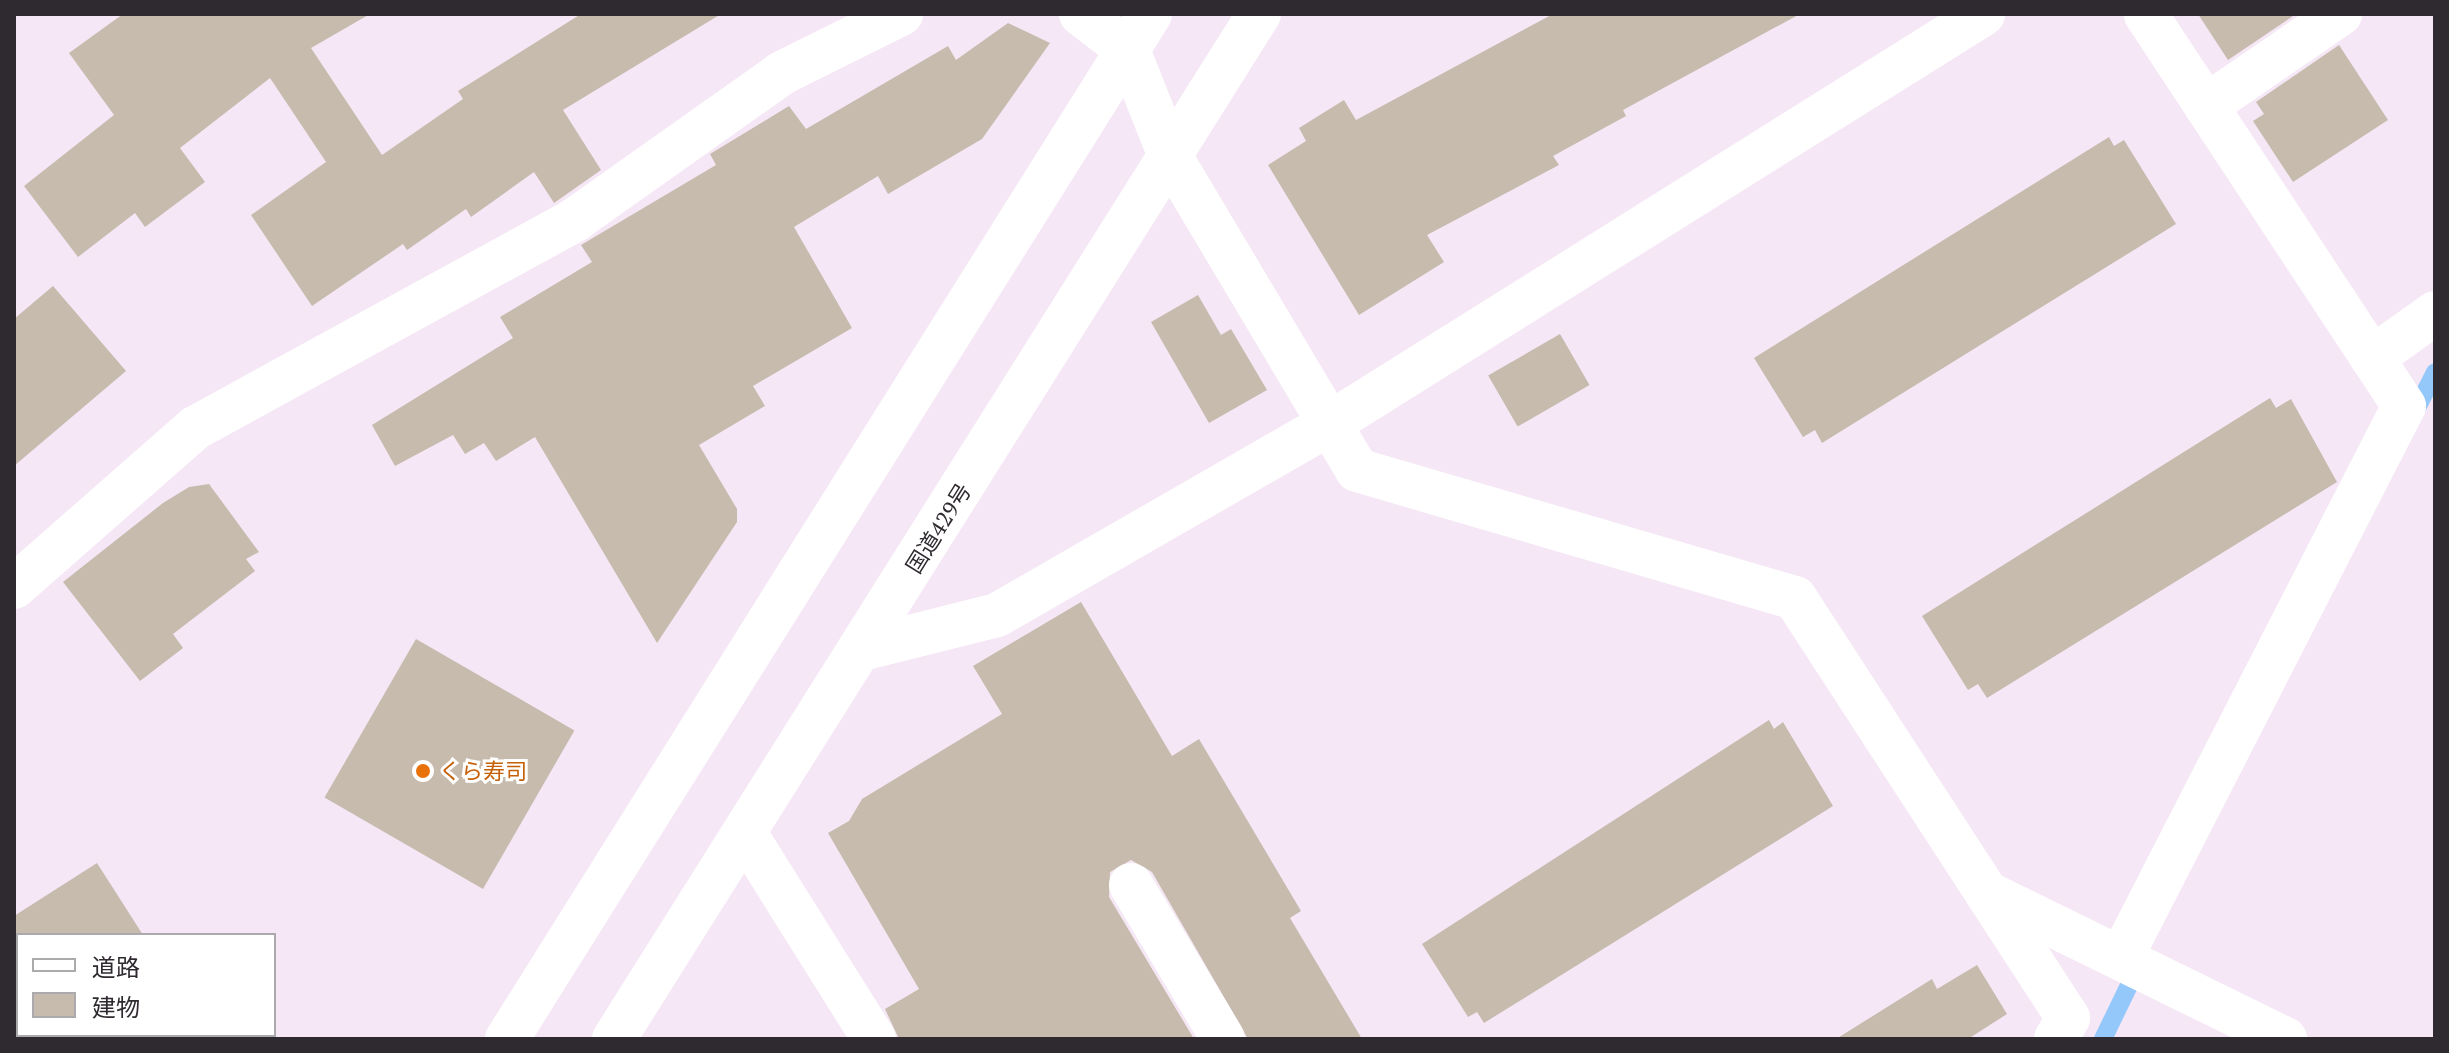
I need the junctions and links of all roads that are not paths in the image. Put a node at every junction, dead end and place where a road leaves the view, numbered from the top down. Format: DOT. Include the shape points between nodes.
graph roads {
  1 [pos="901,14"];
  2 [pos="1081,14"];
  3 [pos="1259,14"];
  4 [pos="1983,14"];
  5 [pos="2146,14"];
  6 [pos="2340,14"];
  7 [pos="1139,32"];
  8 [pos="2206,106"];
  9 [pos="1170,156"];
  10 [pos="2435,313"];
  11 [pos="2372,358"];
  12 [pos="1329,424"];
  13 [pos="14,587"];
  14 [pos="862,649"];
  15 [pos="746,835"];
  16 [pos="1131,885"];
  17 [pos="1987,893"];
  18 [pos="2132,963"];
  19 [pos="507,1039"];
  20 [pos="614,1039"];
  21 [pos="874,1039"];
  22 [pos="1223,1039"];
  23 [pos="2056,1039"];
  24 [pos="2285,1039"];
  1 -- 13 [label="main road" via="782,73 576,219 195,428"];
  2 -- 7 [label="main road"];
  3 -- 9 [label="main road, 国道429号"];
  4 -- 12 [label="main road"];
  5 -- 8 [label="main road"];
  6 -- 8 [label="main road"];
  7 -- 9 [label="main road"];
  7 -- 19 [label="main road"];
  8 -- 11 [label="main road"];
  9 -- 12 [label="main road"];
  9 -- 14 [label="main road, 国道429号"];
  10 -- 11 [label="main road"];
  11 -- 18 [label="main road" via="2404,406"];
  12 -- 14 [label="main road" via="997,615"];
  12 -- 17 [label="main road" via="1357,470 1795,598"];
  14 -- 15 [label="main road, 国道429号"];
  15 -- 20 [label="main road, 国道429号"];
  15 -- 21 [label="main road"];
  16 -- 22 [label="main road"];
  17 -- 18 [label="main road"];
  17 -- 23 [label="main road" via="2068,1018"];
  18 -- 24 [label="main road"];
}
